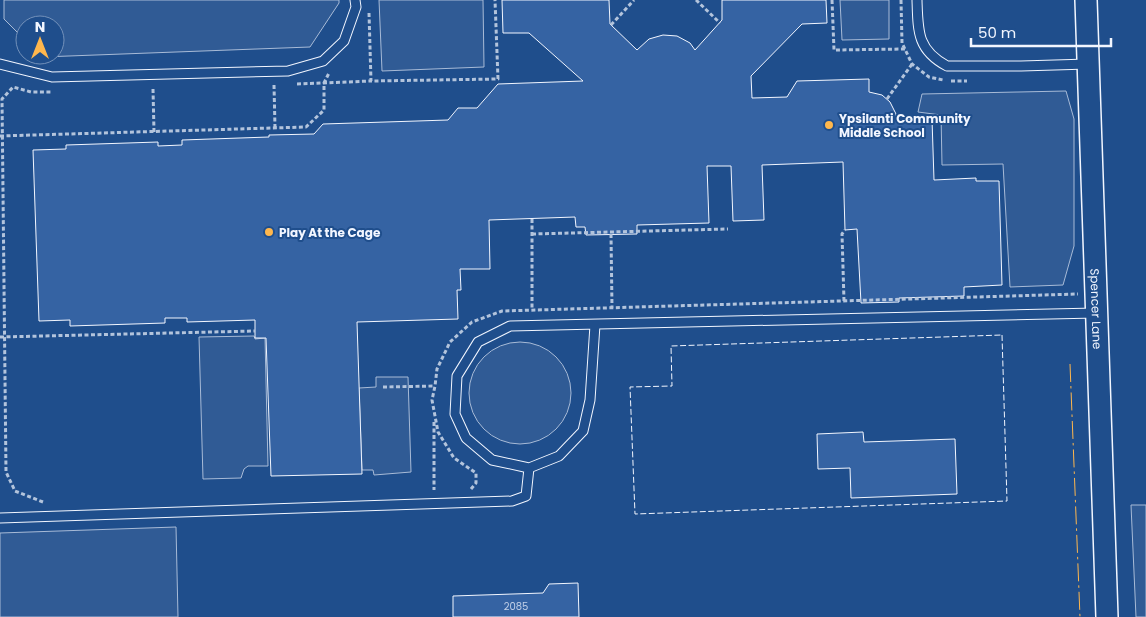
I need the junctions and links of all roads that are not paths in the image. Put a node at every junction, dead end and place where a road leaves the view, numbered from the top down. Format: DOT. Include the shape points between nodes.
graph roads {
  1 [pos="356,0"];
  2 [pos="917,0"];
  3 [pos="1086,0"];
  4 [pos="0,64"];
  5 [pos="1089,64"];
  6 [pos="1096,303"];
  7 [pos="595,325"];
  8 [pos="529,468"];
  9 [pos="0,518"];
  10 [pos="1107,617"];
  1 -- 4 [label="lane" via="344,41 323,61 288,71 52,76"];
  2 -- 5 [label="lane" via="919,37 925,49 947,66"];
  3 -- 5 [label="street, Spencer Lane"];
  5 -- 6 [label="street, Spencer Lane"];
  6 -- 7 [label="lane"];
  6 -- 10 [label="street, Spencer Lane"];
  7 -- 8 [label="lane" via="590,400 583,431 560,456"];
  7 -- 8 [label="lane" via="510,326 478,342 457,376 456,414 466,438 492,460"];
  8 -- 9 [label="lane" via="526,496 512,500"];
}
